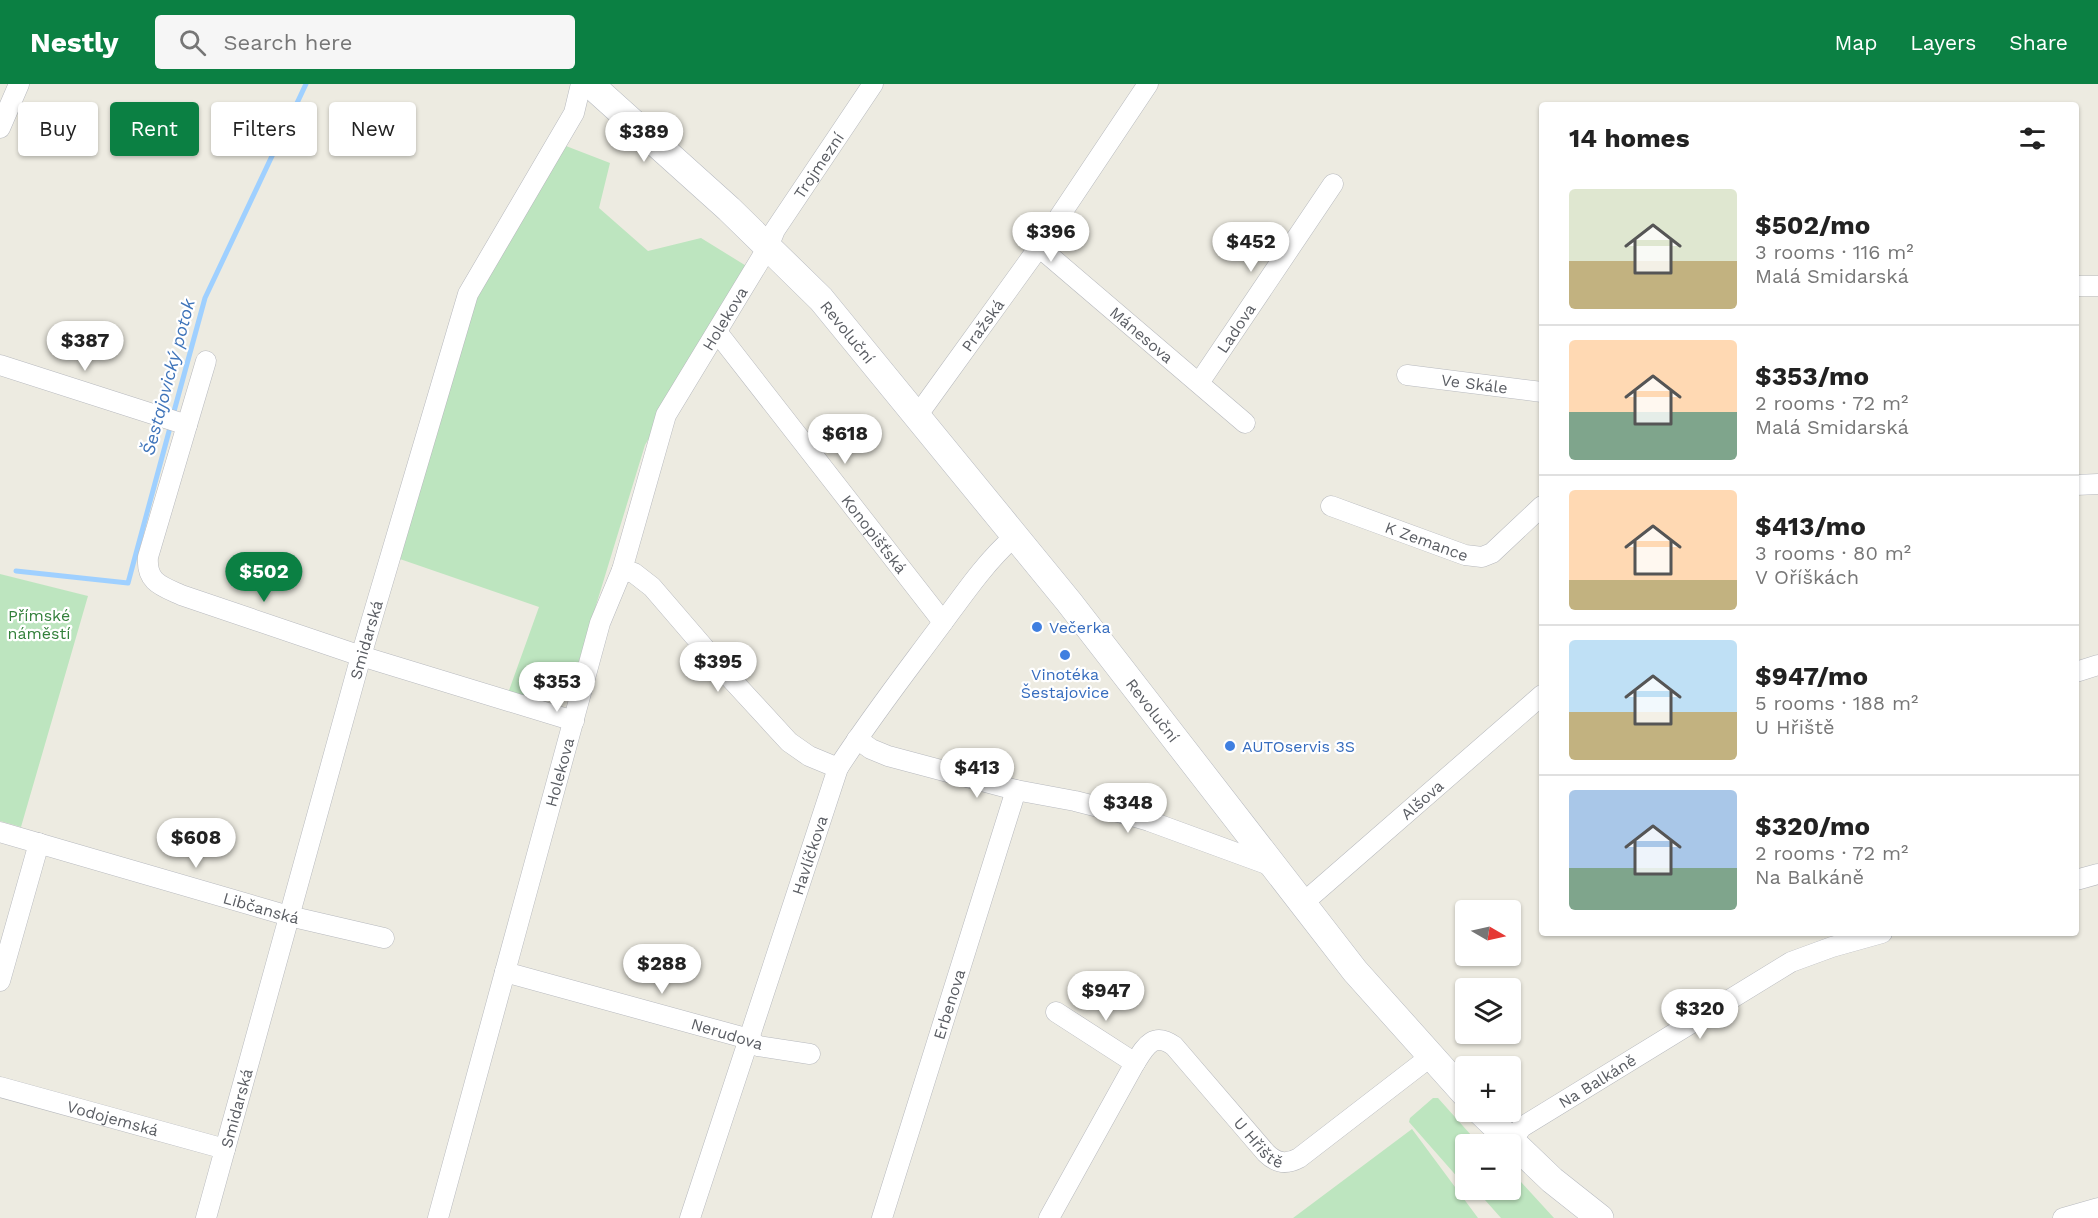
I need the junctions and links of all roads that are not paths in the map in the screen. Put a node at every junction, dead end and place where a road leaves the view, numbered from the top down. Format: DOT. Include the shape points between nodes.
graph roads {
  1 [pos="19,84"];
  2 [pos="581,84"];
  3 [pos="590,84"];
  4 [pos="873,84"];
  5 [pos="1148,84"];
  6 [pos="0,128"];
  7 [pos="1334,184"];
  8 [pos="768,247"];
  9 [pos="1039,247"];
  10 [pos="2079,286"];
  11 [pos="2098,286"];
  12 [pos="717,332"];
  13 [pos="206,361"];
  14 [pos="0,365"];
  15 [pos="1407,375"];
  16 [pos="1199,384"];
  17 [pos="1539,392"];
  18 [pos="917,417"];
  19 [pos="175,420"];
  20 [pos="1245,423"];
  21 [pos="2079,484"];
  22 [pos="2098,484"];
  23 [pos="1331,506"];
  24 [pos="1539,509"];
  25 [pos="1014,537"];
  26 [pos="622,570"];
  27 [pos="943,622"];
  28 [pos="361,656"];
  29 [pos="2098,666"];
  30 [pos="2079,671"];
  31 [pos="1539,698"];
  32 [pos="574,721"];
  33 [pos="856,739"];
  34 [pos="838,768"];
  35 [pos="1016,790"];
  36 [pos="0,832"];
  37 [pos="39,843"];
  38 [pos="1272,866"];
  39 [pos="2098,874"];
  40 [pos="2079,879"];
  41 [pos="1302,904"];
  42 [pos="289,916"];
  43 [pos="1821,936"];
  44 [pos="1871,936"];
  45 [pos="384,938"];
  46 [pos="1832,947"];
  47 [pos="506,972"];
  48 [pos="0,981"];
  49 [pos="1056,1012"];
  50 [pos="749,1039"];
  51 [pos="810,1054"];
  52 [pos="1430,1057"];
  53 [pos="1135,1063"];
  54 [pos="1455,1083"];
  55 [pos="0,1087"];
  56 [pos="1491,1122"];
  57 [pos="1504,1134"];
  58 [pos="1516,1134"];
  59 [pos="225,1149"];
  60 [pos="1521,1150"];
  61 [pos="2098,1208"];
  62 [pos="444,1217"];
  63 [pos="206,1218"];
  64 [pos="690,1218"];
  65 [pos="882,1218"];
  66 [pos="1049,1218"];
  67 [pos="1599,1218"];
  68 [pos="2063,1218"];
  1 -- 6 [label="street"];
  2 -- 28 [label="street, Smidarská" via="573,113 468,294"];
  3 -- 8 [label="street, Revoluční"];
  4 -- 8 [label="street, Trojmezní" via="775,230"];
  5 -- 9 [label="street, Pražská"];
  7 -- 16 [label="street, Ladova"];
  8 -- 12 [label="street, Holekova"];
  8 -- 18 [label="street, Revoluční" via="821,299"];
  9 -- 16 [label="street, Mánesova"];
  9 -- 18 [label="street, Pražská"];
  10 -- 11 [label="street"];
  12 -- 26 [label="street, Holekova" via="666,415"];
  12 -- 27 [label="street, Konopišťská"];
  13 -- 19 [label="street"];
  14 -- 19 [label="street"];
  15 -- 17 [label="street, Ve Skále"];
  16 -- 20 [label="street, Mánesova"];
  18 -- 25 [label="street, Revoluční"];
  19 -- 28 [label="street" via="147,561 147,570 155,581 181,595"];
  21 -- 22 [label="street"];
  23 -- 24 [label="street, K Zemance" via="1477,557 1492,553"];
  25 -- 27 [label="street, Havlíčkova" via="998,551"];
  25 -- 38 [label="street, Revoluční" via="1069,602"];
  26 -- 32 [label="street, Holekova" via="600,623"];
  26 -- 34 [label="street" via="634,573 652,588 789,742"];
  27 -- 33 [label="street, Havlíčkova"];
  28 -- 32 [label="street"];
  28 -- 42 [label="street, Smidarská"];
  29 -- 30 [label="street"];
  31 -- 41 [label="street, Alšova"];
  32 -- 47 [label="street, Holekova"];
  33 -- 34 [label="street, Havlíčkova"];
  33 -- 35 [label="street" via="888,756"];
  34 -- 50 [label="street, Havlíčkova"];
  35 -- 38 [label="street" via="1149,821"];
  35 -- 65 [label="street, Erbenova"];
  36 -- 37 [label="street, Libčanská"];
  37 -- 42 [label="street, Libčanská"];
  37 -- 48 [label="street"];
  38 -- 41 [label="street, Revoluční"];
  39 -- 40 [label="street"];
  41 -- 52 [label="street, Revoluční"];
  42 -- 45 [label="street, Libčanská"];
  42 -- 59 [label="street, Smidarská"];
  43 -- 46 [label="street"];
  44 -- 46 [label="street, Na Balkáně"];
  46 -- 58 [label="street, Na Balkáně" via="1782,967"];
  47 -- 50 [label="street, Nerudova"];
  47 -- 62 [label="street, Holekova"];
  49 -- 53 [label="street"];
  50 -- 51 [label="street, Nerudova" via="758,1046"];
  50 -- 64 [label="street, Havlíčkova"];
  52 -- 53 [label="street, U Hřiště" via="1299,1158 1287,1163 1266,1153 1169,1043 1149,1043"];
  52 -- 54 [label="street, Revoluční"];
  53 -- 66 [label="street, U Hřiště"];
  55 -- 59 [label="street, Vodojemská"];
  56 -- 57 [label="street"];
  59 -- 63 [label="street, Smidarská"];
  60 -- 67 [label="street"];
  61 -- 68 [label="street"];
}
